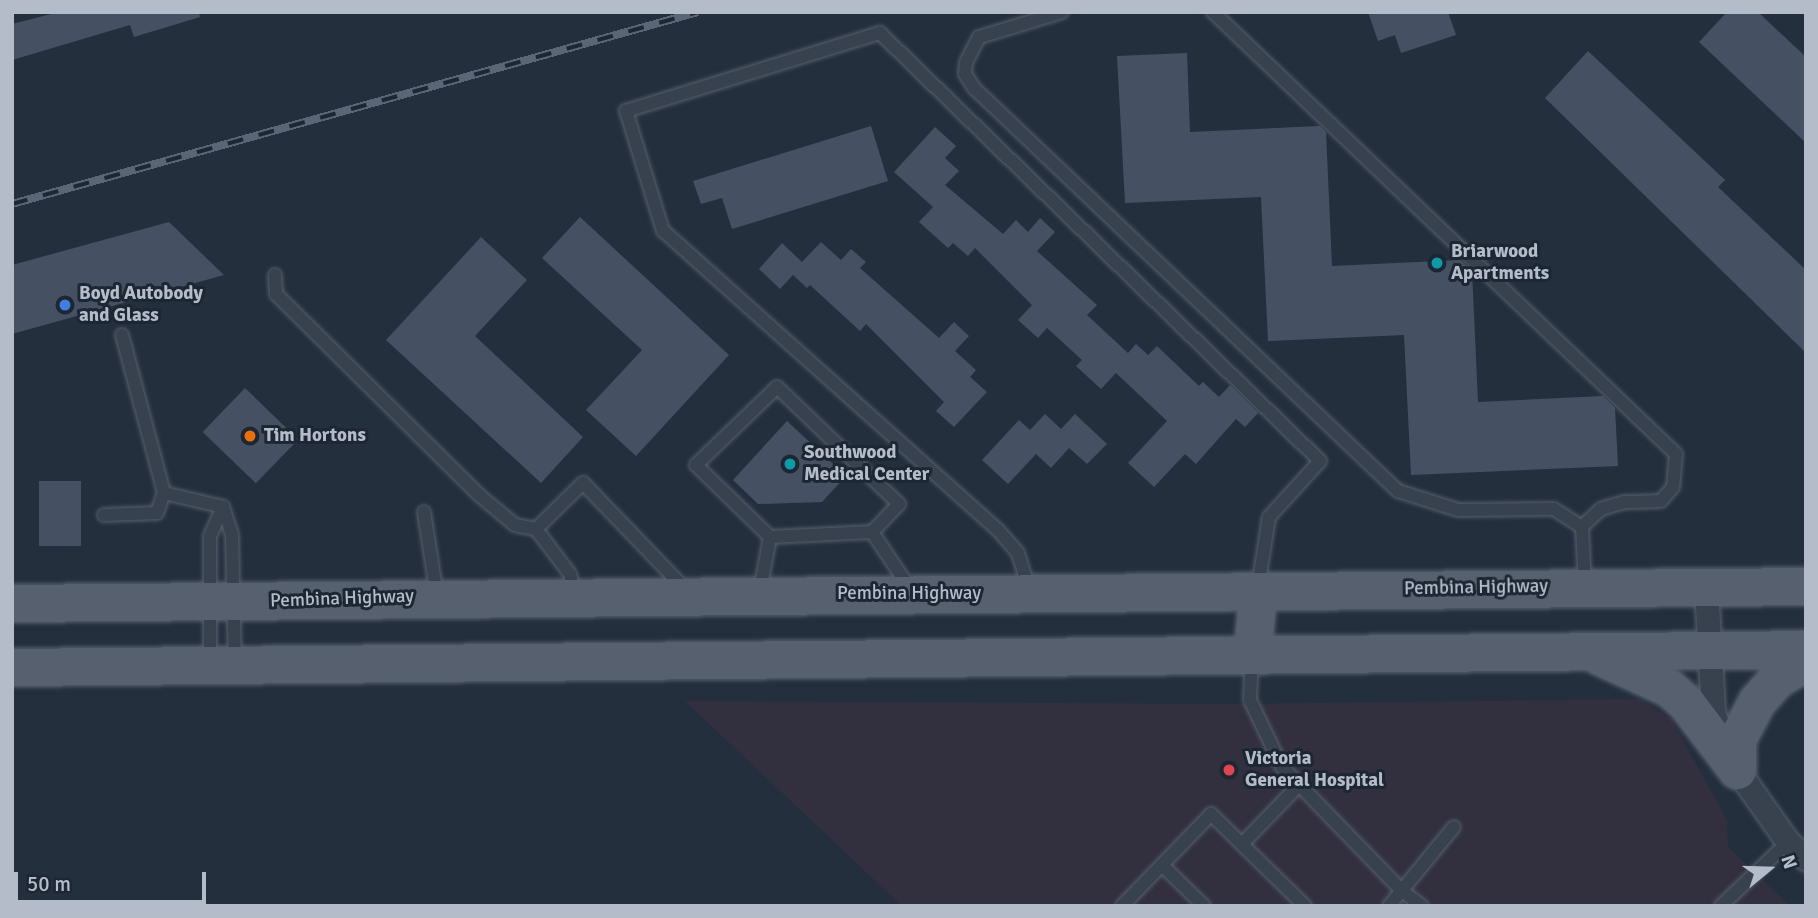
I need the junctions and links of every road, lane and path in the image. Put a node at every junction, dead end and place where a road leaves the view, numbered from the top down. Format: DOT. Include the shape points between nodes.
graph roads {
  1 [pos="1062,12"];
  2 [pos="1213,12"];
  3 [pos="275,275"];
  4 [pos="121,335"];
  5 [pos="164,493"];
  6 [pos="223,507"];
  7 [pos="424,512"];
  8 [pos="104,515"];
  9 [pos="1582,527"];
  10 [pos="536,529"];
  11 [pos="872,532"];
  12 [pos="770,537"];
  13 [pos="1806,586"];
  14 [pos="1586,587"];
  15 [pos="1706,587"];
  16 [pos="1258,591"];
  17 [pos="1030,592"];
  18 [pos="690,594"];
  19 [pos="760,594"];
  20 [pos="437,596"];
  21 [pos="575,596"];
  22 [pos="914,596"];
  23 [pos="222,602"];
  24 [pos="12,603"];
  25 [pos="1806,649"];
  26 [pos="1708,650"];
  27 [pos="1586,651"];
  28 [pos="1252,654"];
  29 [pos="1806,662"];
  30 [pos="222,664"];
  31 [pos="12,667"];
  32 [pos="1737,770"];
  33 [pos="1299,785"];
  34 [pos="1454,827"];
  35 [pos="1787,842"];
  36 [pos="1242,844"];
  37 [pos="1806,859"];
  38 [pos="1162,865"];
  39 [pos="1402,891"];
  40 [pos="1122,906"];
  41 [pos="1204,906"];
  42 [pos="1305,906"];
  43 [pos="1389,906"];
  44 [pos="1422,906"];
  45 [pos="1721,906"];
  1 -- 9 [label="lane" via="979,37 966,62 965,74 974,88 1398,491 1458,510 1554,509"];
  2 -- 9 [label="lane" via="1667,440 1678,468 1673,487 1661,501 1624,502 1601,509"];
  3 -- 10 [label="lane" via="276,294 479,495 515,525"];
  4 -- 5 [label="lane"];
  5 -- 6 [label="lane"];
  5 -- 8 [label="lane" via="157,513"];
  6 -- 23 [label="lane" via="232,535"];
  6 -- 23 [label="lane" via="210,536"];
  7 -- 20 [label="lane"];
  9 -- 14 [label="lane"];
  10 -- 18 [label="lane" via="583,483"];
  10 -- 21 [label="lane" via="570,575"];
  11 -- 12 [label="lane"];
  11 -- 12 [label="lane" via="899,504 777,387 696,465"];
  11 -- 22 [label="lane"];
  12 -- 19 [label="lane"];
  13 -- 15 [label="main road, Pembina Highway"];
  14 -- 15 [label="main road, Pembina Highway"];
  14 -- 16 [label="main road, Pembina Highway"];
  15 -- 26 [label="street"];
  16 -- 17 [label="main road, Pembina Highway"];
  16 -- 17 [label="lane" via="1269,517 1320,461 880,33 626,110 663,231 999,531 1018,553"];
  16 -- 28 [label="main road"];
  17 -- 22 [label="main road, Pembina Highway"];
  18 -- 19 [label="main road, Pembina Highway"];
  18 -- 21 [label="main road, Pembina Highway"];
  19 -- 22 [label="main road, Pembina Highway"];
  20 -- 21 [label="main road, Pembina Highway"];
  20 -- 23 [label="main road, Pembina Highway"];
  23 -- 24 [label="main road, Pembina Highway"];
  23 -- 30 [label="lane"];
  23 -- 30 [label="lane"];
  25 -- 26 [label="main road"];
  26 -- 27 [label="main road"];
  26 -- 32 [label="street" via="1713,713"];
  27 -- 28 [label="main road"];
  27 -- 32 [label="main road" via="1669,688 1686,703"];
  28 -- 30 [label="main road"];
  28 -- 33 [label="lane" via="1250,699 1254,712 1282,767"];
  29 -- 32 [label="main road" via="1778,678 1757,701 1737,739"];
  30 -- 31 [label="main road"];
  32 -- 35 [label="street"];
  33 -- 36 [label="lane"];
  33 -- 39 [label="lane"];
  34 -- 39 [label="lane"];
  35 -- 37 [label="street"];
  35 -- 45 [label="lane"];
  36 -- 38 [label="lane" via="1211,814"];
  36 -- 42 [label="lane"];
  38 -- 40 [label="lane"];
  38 -- 41 [label="lane"];
  39 -- 43 [label="lane"];
  39 -- 44 [label="lane"];
}
